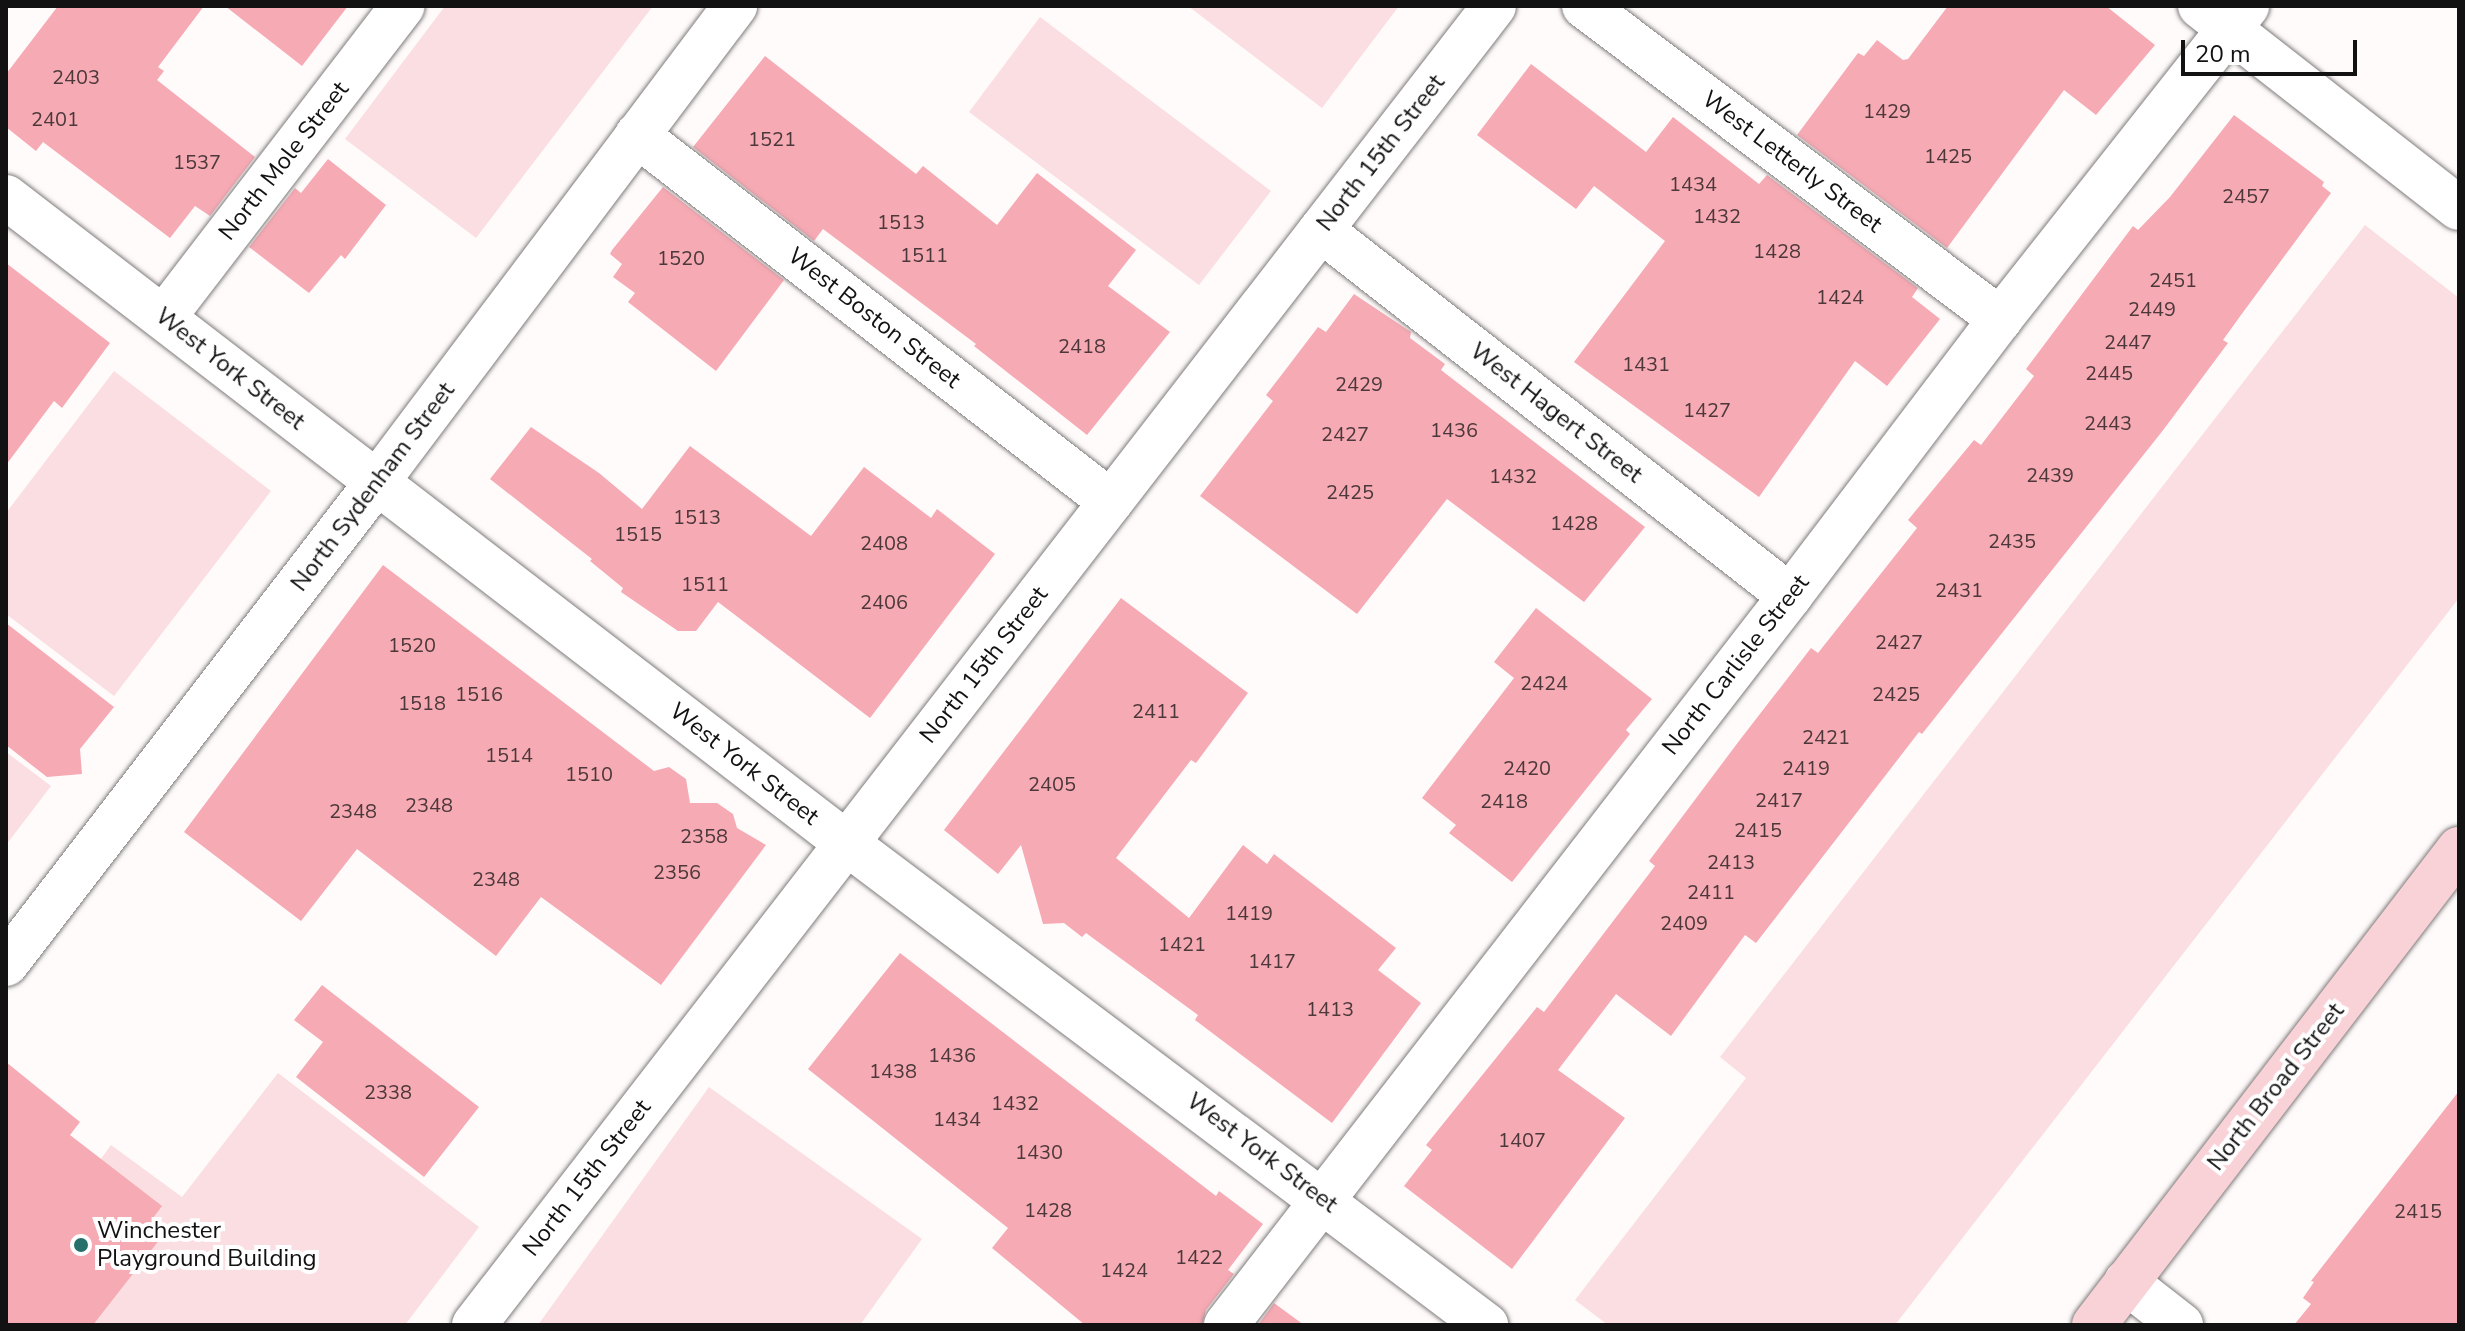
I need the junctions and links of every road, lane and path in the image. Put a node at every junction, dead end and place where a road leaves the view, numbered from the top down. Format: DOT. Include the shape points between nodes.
graph roads {
  1 [pos="403,6"];
  2 [pos="735,6"];
  3 [pos="1494,6"];
  4 [pos="1584,6"];
  5 [pos="2226,13"];
  6 [pos="637,135"];
  7 [pos="6,197"];
  8 [pos="2459,208"];
  9 [pos="1321,230"];
  10 [pos="164,317"];
  11 [pos="2000,319"];
  12 [pos="377,482"];
  13 [pos="1111,502"];
  14 [pos="1790,596"];
  15 [pos="845,842"];
  16 [pos="2459,849"];
  17 [pos="6,964"];
  18 [pos="1323,1199"];
  19 [pos="2126,1282"];
  20 [pos="474,1325"];
  21 [pos="1226,1325"];
  22 [pos="1486,1325"];
  23 [pos="2094,1325"];
  24 [pos="2181,1325"];
  1 -- 10 [label="street, North Mole Street"];
  2 -- 6 [label="street, North Sydenham Street"];
  3 -- 9 [label="street, North 15th Street"];
  4 -- 11 [label="street, West Letterly Street"];
  5 -- 8 [label="street"];
  5 -- 11 [label="street, North Carlisle Street"];
  6 -- 12 [label="street, North Sydenham Street"];
  6 -- 13 [label="street, West Boston Street"];
  7 -- 10 [label="street, West York Street"];
  9 -- 13 [label="street, North 15th Street"];
  9 -- 14 [label="street, West Hagert Street"];
  10 -- 12 [label="street, West York Street"];
  11 -- 14 [label="street, North Carlisle Street"];
  12 -- 15 [label="street, West York Street"];
  12 -- 17 [label="street, North Sydenham Street"];
  13 -- 15 [label="street, North 15th Street"];
  14 -- 18 [label="street, North Carlisle Street"];
  15 -- 18 [label="street, West York Street"];
  15 -- 20 [label="street, North 15th Street"];
  16 -- 19 [label="main road, North Broad Street"];
  18 -- 21 [label="street, North Carlisle Street"];
  18 -- 22 [label="street, West York Street"];
  19 -- 23 [label="main road, North Broad Street"];
  19 -- 24 [label="street"];
}
